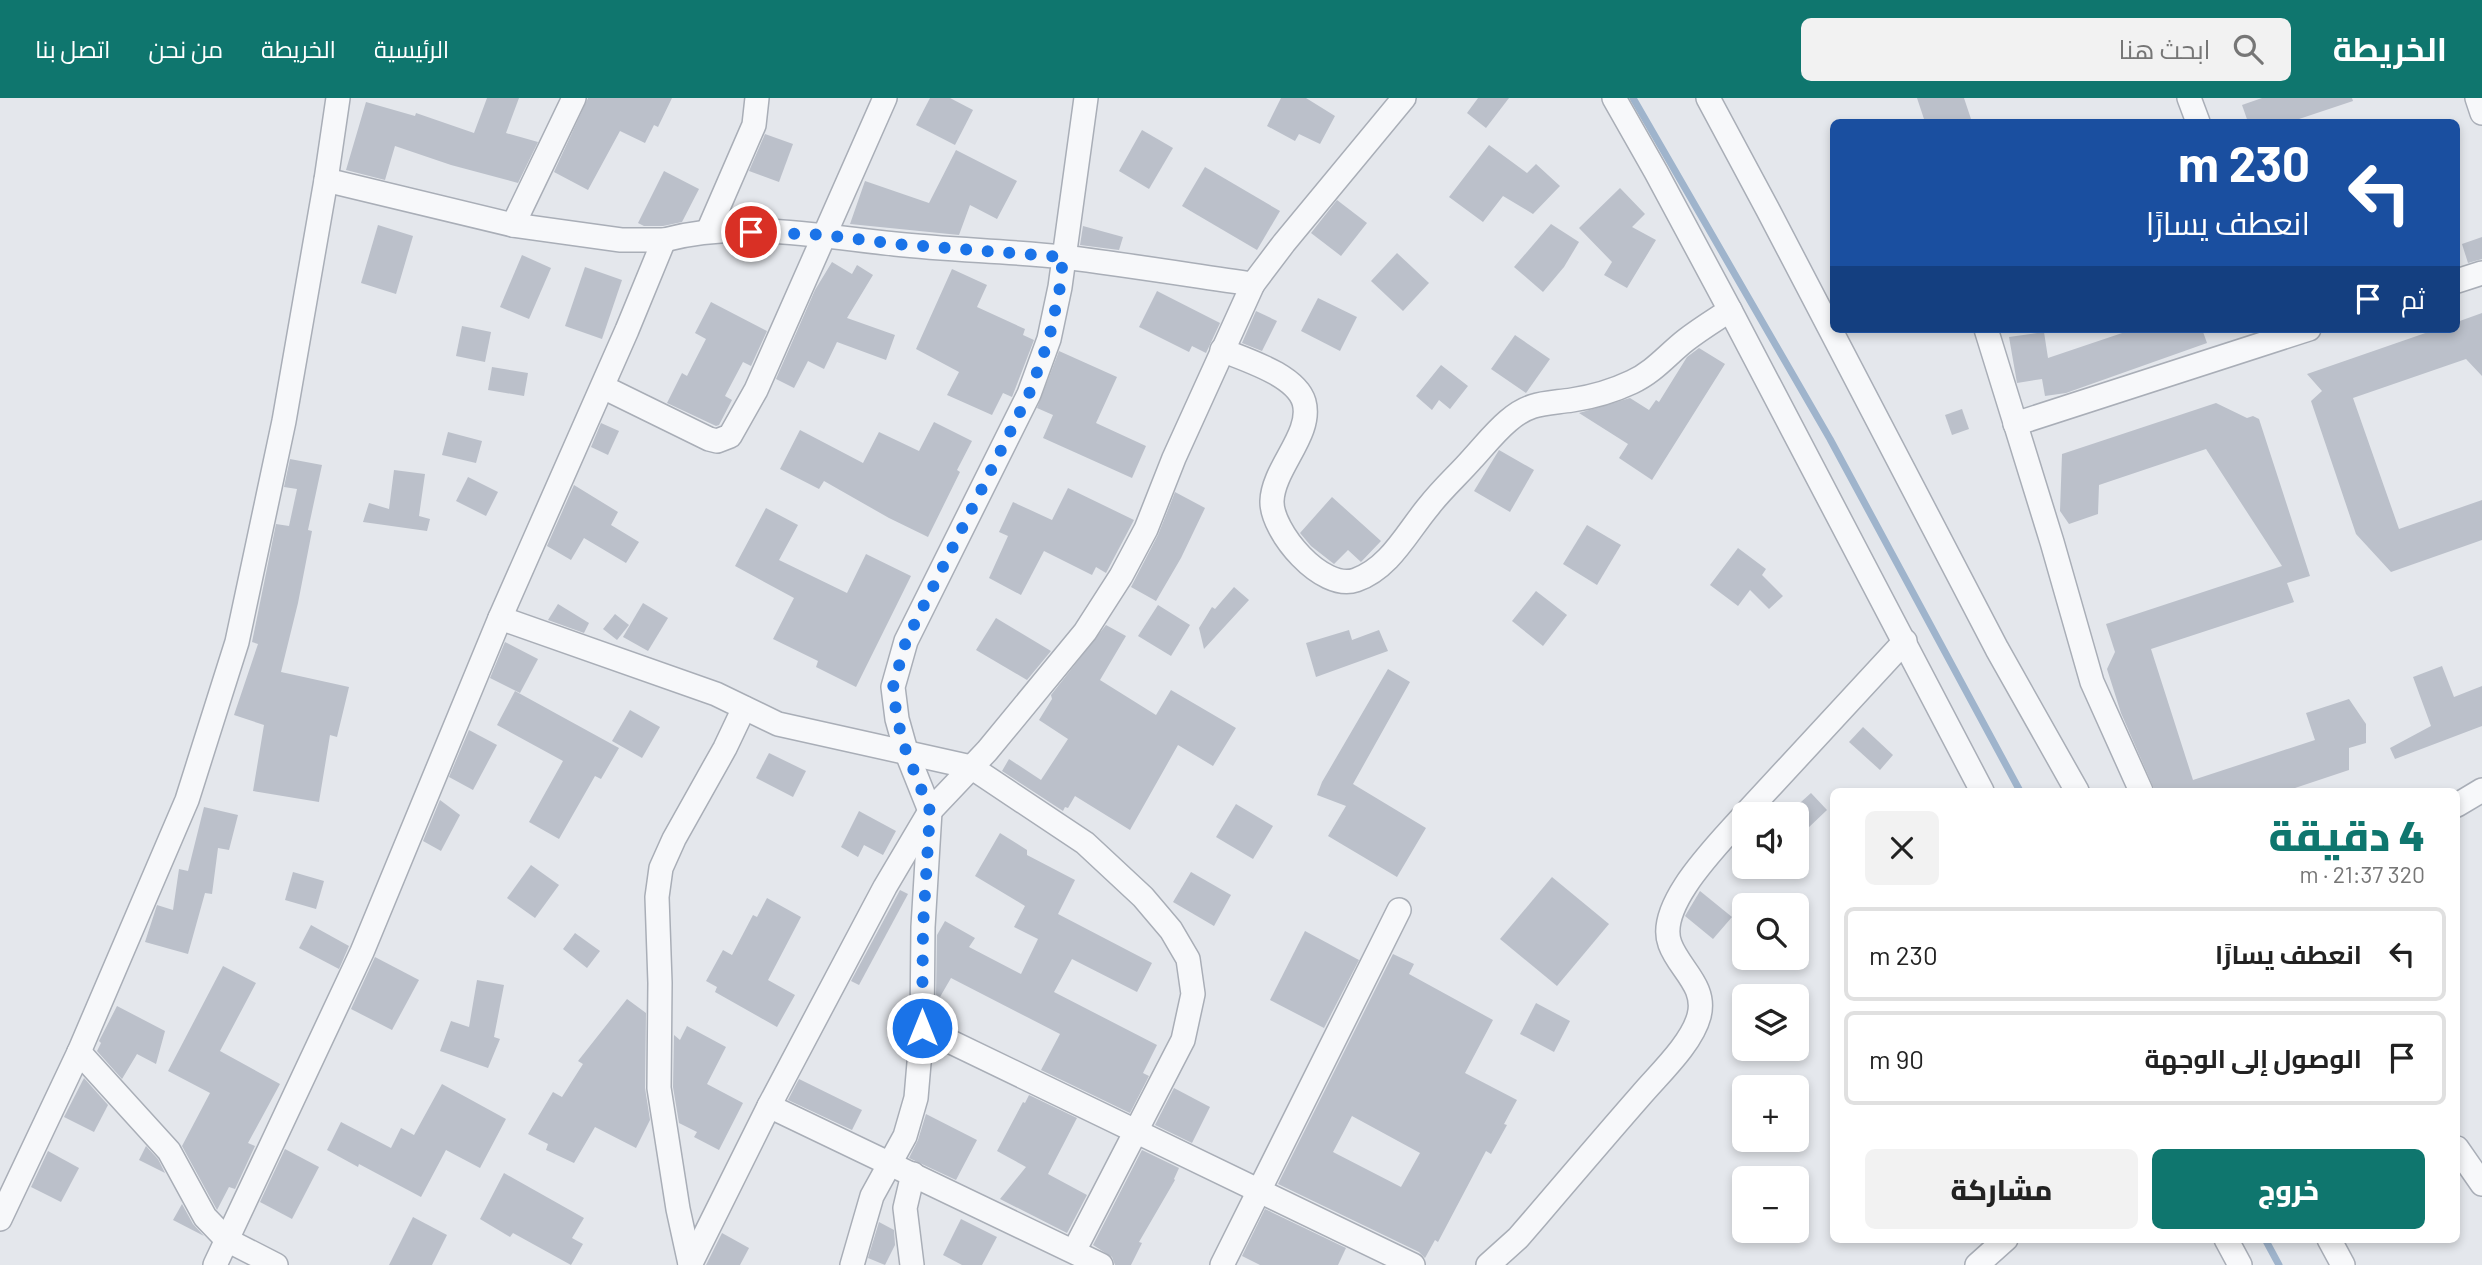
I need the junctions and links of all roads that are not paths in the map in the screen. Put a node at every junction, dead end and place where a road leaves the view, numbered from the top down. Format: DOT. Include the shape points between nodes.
graph roads {
  1 [pos="338,98"];
  2 [pos="574,98"];
  3 [pos="757,98"];
  4 [pos="885,98"];
  5 [pos="1086,98"];
  6 [pos="1404,98"];
  7 [pos="1614,98"];
  8 [pos="1708,98"];
  9 [pos="2189,98"];
  10 [pos="2477,98"];
  11 [pos="2482,113"];
  12 [pos="2197,119"];
  13 [pos="326,180"];
  14 [pos="513,225"];
  15 [pos="708,231"];
  16 [pos="826,235"];
  17 [pos="664,240"];
  18 [pos="1063,257"];
  19 [pos="2482,273"];
  20 [pos="2460,280"];
  21 [pos="1253,284"];
  22 [pos="1730,310"];
  23 [pos="1830,327"];
  24 [pos="1833,333"];
  25 [pos="1987,333"];
  26 [pos="2278,334"];
  27 [pos="1222,350"];
  28 [pos="603,387"];
  29 [pos="2015,424"];
  30 [pos="500,618"];
  31 [pos="1905,641"];
  32 [pos="744,708"];
  33 [pos="906,751"];
  34 [pos="971,767"];
  35 [pos="1980,788"];
  36 [pos="2075,788"];
  37 [pos="2140,788"];
  38 [pos="2482,790"];
  39 [pos="1756,802"];
  40 [pos="2460,803"];
  41 [pos="930,811"];
  42 [pos="1732,829"];
  43 [pos="1399,910"];
  44 [pos="922,1028"];
  45 [pos="79,1052"];
  46 [pos="769,1106"];
  47 [pos="1136,1132"];
  48 [pos="2460,1152"];
  49 [pos="890,1163"];
  50 [pos="913,1174"];
  51 [pos="2482,1184"];
  52 [pos="1258,1192"];
  53 [pos="0,1219"];
  54 [pos="227,1240"];
  55 [pos="2002,1243"];
  56 [pos="2228,1243"];
  57 [pos="2331,1243"];
  58 [pos="1074,1251"];
  59 [pos="690,1264"];
  60 [pos="215,1265"];
  61 [pos="276,1265"];
  62 [pos="852,1265"];
  63 [pos="912,1265"];
  64 [pos="1101,1265"];
  65 [pos="1222,1265"];
  66 [pos="1413,1265"];
  67 [pos="1488,1265"];
  68 [pos="1977,1265"];
  69 [pos="2240,1265"];
  70 [pos="2343,1265"];
  1 -- 13 [label="street"];
  2 -- 14 [label="street"];
  3 -- 15 [label="street" via="754,125"];
  4 -- 16 [label="street"];
  5 -- 18 [label="street"];
  6 -- 21 [label="street"];
  7 -- 22 [label="street"];
  8 -- 23 [label="street"];
  9 -- 12 [label="street"];
  10 -- 11 [label="street"];
  13 -- 14 [label="street"];
  13 -- 45 [label="street" via="284,421 237,642 187,800"];
  14 -- 17 [label="street" via="621,240"];
  15 -- 16 [label="street"];
  15 -- 17 [label="street"];
  16 -- 18 [label="street"];
  16 -- 28 [label="street" via="756,390 730,436 709,439"];
  17 -- 28 [label="street"];
  18 -- 21 [label="street"];
  18 -- 33 [label="street" via="1049,339 1029,394 899,660 893,687"];
  19 -- 20 [label="street"];
  21 -- 27 [label="street"];
  22 -- 27 [label="street" via="1633,382 1600,394 1525,408 1429,506 1392,554 1354,581 1334,580 1317,572 1277,520 1272,501 1303,423 1305,404 1298,388"];
  22 -- 31 [label="street"];
  24 -- 36 [label="street" via="1997,649"];
  25 -- 29 [label="street"];
  26 -- 29 [label="street"];
  27 -- 34 [label="street" via="1146,529 1121,576 1085,632"];
  28 -- 30 [label="street"];
  29 -- 37 [label="street" via="2092,682"];
  30 -- 32 [label="street" via="680,680"];
  30 -- 54 [label="street" via="362,952"];
  31 -- 35 [label="street"];
  31 -- 39 [label="street"];
  32 -- 33 [label="street" via="778,723"];
  32 -- 59 [label="street" via="674,839 661,868 657,897 659,1088"];
  33 -- 34 [label="street"];
  33 -- 41 [label="street"];
  34 -- 41 [label="street"];
  34 -- 47 [label="street" via="1085,843 1143,897 1188,959 1193,995 1183,1040"];
  38 -- 40 [label="street"];
  41 -- 44 [label="street"];
  41 -- 46 [label="street"];
  42 -- 67 [label="street" via="1689,880 1671,912 1670,944 1698,992 1696,1025 1518,1238"];
  43 -- 52 [label="street"];
  44 -- 47 [label="street"];
  44 -- 49 [label="street" via="916,1098 905,1136"];
  45 -- 53 [label="street"];
  45 -- 54 [label="street" via="169,1151 205,1217"];
  46 -- 49 [label="street"];
  46 -- 59 [label="street"];
  47 -- 52 [label="street"];
  47 -- 58 [label="street"];
  48 -- 51 [label="street"];
  49 -- 50 [label="street"];
  49 -- 62 [label="street" via="872,1196"];
  50 -- 58 [label="street"];
  50 -- 63 [label="street" via="905,1209"];
  52 -- 65 [label="street"];
  52 -- 66 [label="street"];
  54 -- 60 [label="street"];
  54 -- 61 [label="street"];
  55 -- 68 [label="street"];
  56 -- 69 [label="street"];
  57 -- 70 [label="street"];
  58 -- 64 [label="street"];
}
